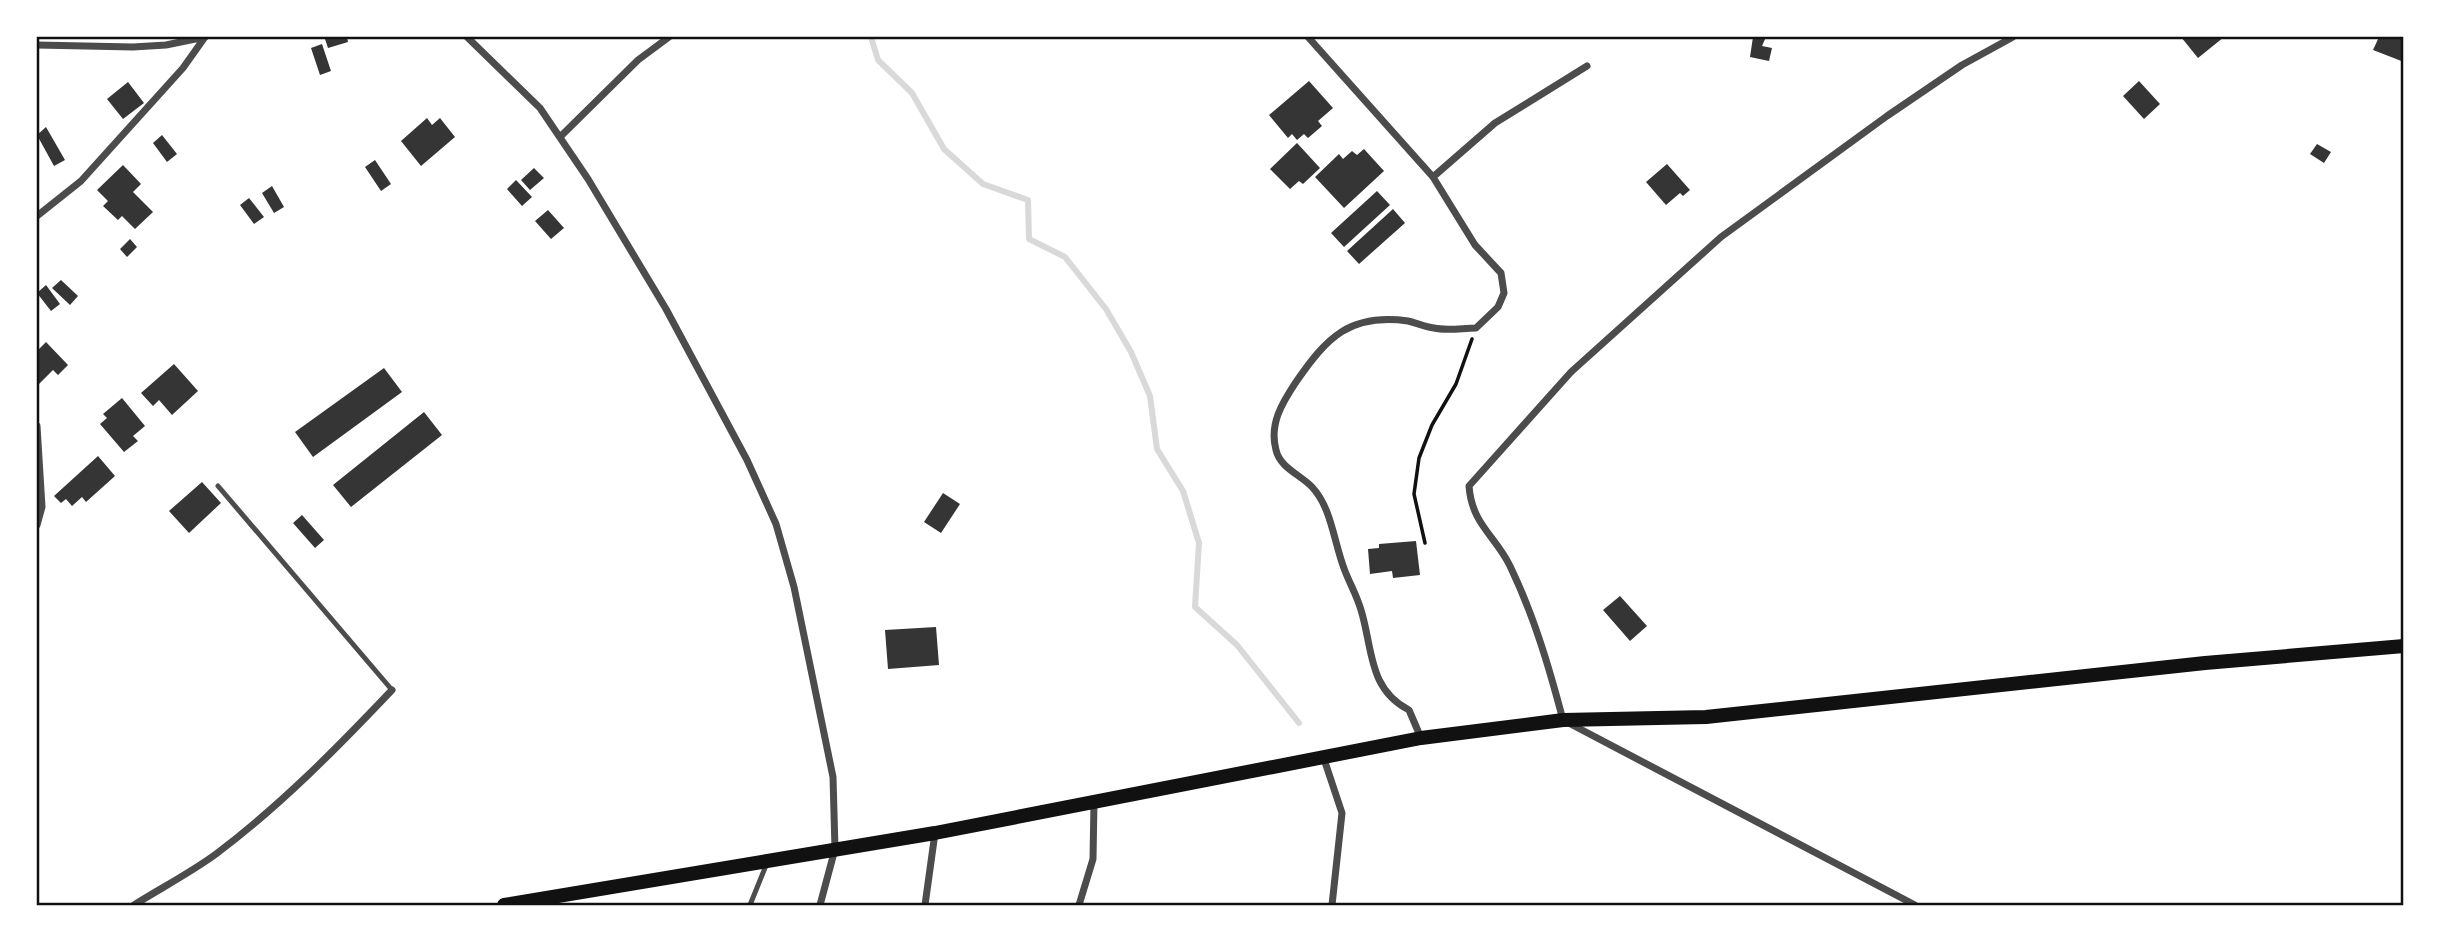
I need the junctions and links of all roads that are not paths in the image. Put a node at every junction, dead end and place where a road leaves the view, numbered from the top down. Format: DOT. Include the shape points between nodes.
graph roads {
  1 [pos="205,37"];
  2 [pos="467,37"];
  3 [pos="669,37"];
  4 [pos="1308,37"];
  5 [pos="2014,37"];
  6 [pos="37,45"];
  7 [pos="1587,66"];
  8 [pos="560,137"];
  9 [pos="1433,177"];
  10 [pos="37,216"];
  11 [pos="37,425"];
  12 [pos="218,486"];
  13 [pos="37,524"];
  14 [pos="2404,646"];
  15 [pos="393,690"];
  16 [pos="1563,720"];
  17 [pos="1421,738"];
  18 [pos="1324,759"];
  19 [pos="1094,801"];
  20 [pos="935,833"];
  21 [pos="835,849"];
  22 [pos="767,863"];
  23 [pos="134,905"];
  24 [pos="504,905"];
  25 [pos="750,905"];
  26 [pos="820,905"];
  27 [pos="925,905"];
  28 [pos="1079,905"];
  29 [pos="1332,905"];
  30 [pos="1915,905"];
  1 -- 6 [label="street" via="133,47"];
  1 -- 10 [label="street" via="183,68 81,181"];
  2 -- 8 [label="street" via="540,108"];
  3 -- 8 [label="street" via="638,60"];
  4 -- 9 [label="street"];
  5 -- 16 [label="street" via="1962,65 1887,116 1721,237 1571,372 1469,486 1470,505 1509,562 1538,627"];
  7 -- 9 [label="street" via="1495,123"];
  8 -- 21 [label="street" via="666,309 776,524 794,587 832,777"];
  9 -- 17 [label="street" via="1475,245 1501,273 1504,293 1498,307 1476,327 1435,329 1385,319 1358,322 1328,340 1283,402 1273,428 1276,453 1325,503 1338,554 1361,609 1373,670 1394,702 1409,710"];
  11 -- 13 [label="street" via="42,507"];
  12 -- 15 [label="lane"];
  14 -- 16 [label="main road" via="1706,717"];
  15 -- 23 [label="street" via="266,814 214,855"];
  16 -- 17 [label="main road"];
  16 -- 30 [label="street"];
  17 -- 18 [label="main road"];
  18 -- 19 [label="main road"];
  18 -- 29 [label="street" via="1342,813"];
  19 -- 20 [label="main road"];
  19 -- 28 [label="street" via="1093,859"];
  20 -- 21 [label="main road"];
  20 -- 27 [label="street"];
  21 -- 22 [label="main road"];
  21 -- 26 [label="street"];
  22 -- 24 [label="main road"];
  22 -- 25 [label="lane"];
}
